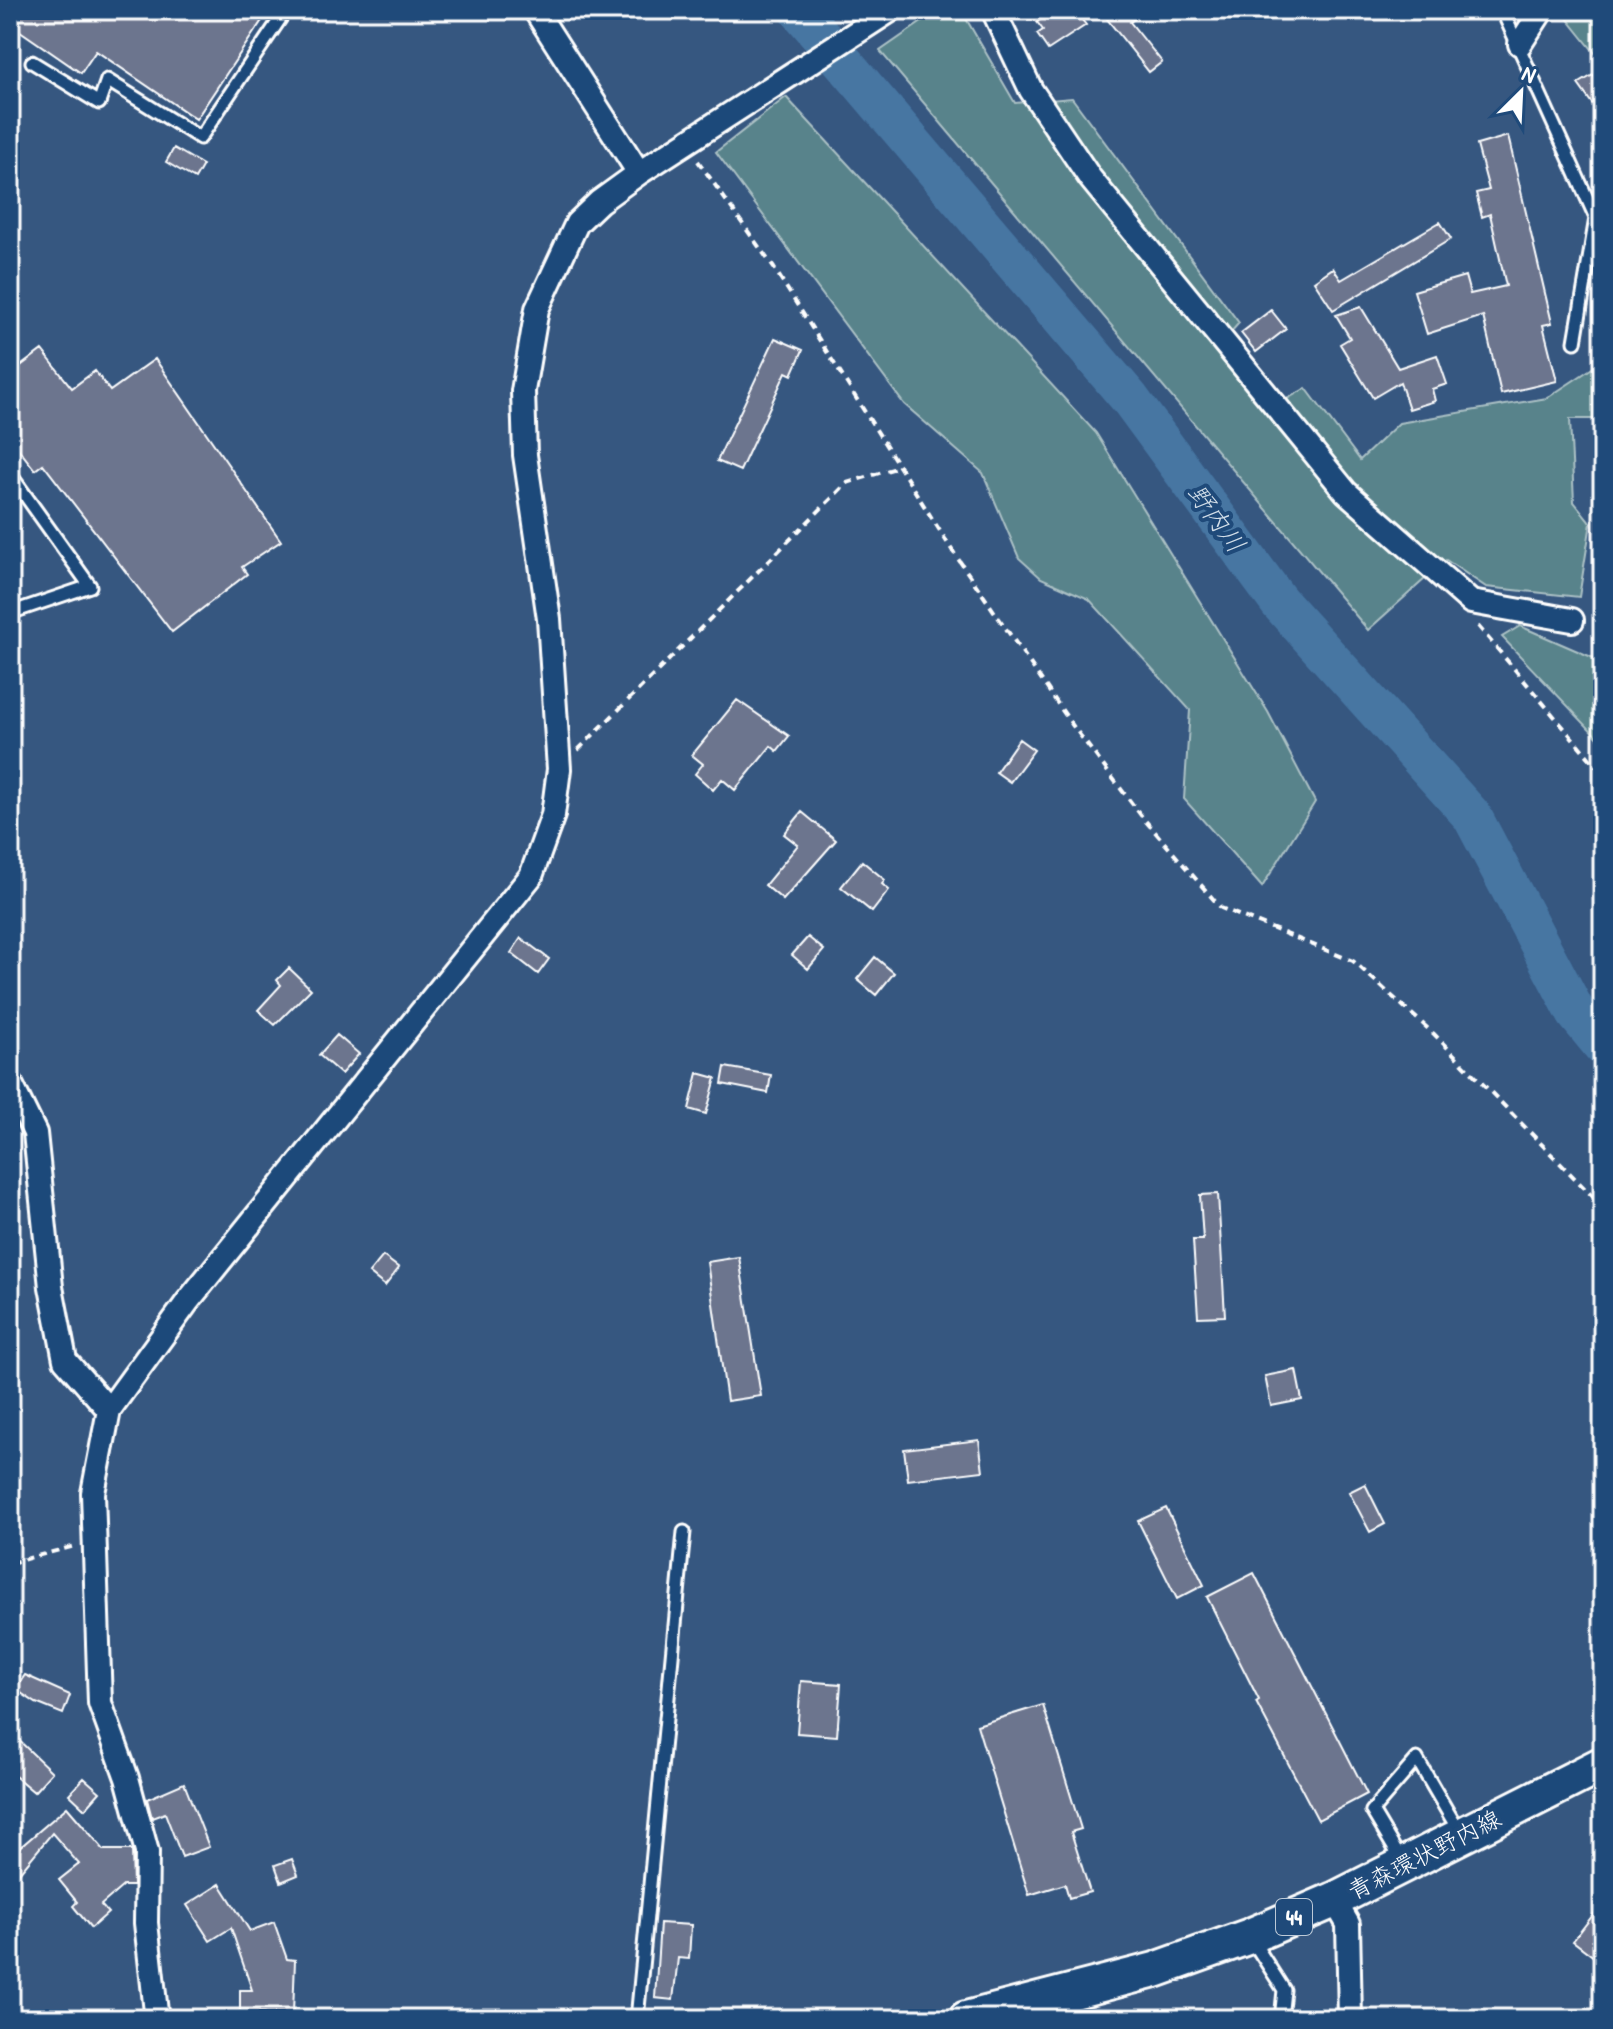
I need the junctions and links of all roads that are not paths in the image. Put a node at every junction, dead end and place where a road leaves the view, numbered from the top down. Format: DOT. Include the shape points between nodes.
graph roads {
  1 [pos="286,10"];
  2 [pos="535,10"];
  3 [pos="891,10"];
  4 [pos="993,10"];
  5 [pos="1502,10"];
  6 [pos="1542,10"];
  7 [pos="1520,44"];
  8 [pos="32,62"];
  9 [pos="639,173"];
  10 [pos="1575,342"];
  11 [pos="10,474"];
  12 [pos="10,613"];
  13 [pos="1572,620"];
  14 [pos="10,1082"];
  15 [pos="109,1410"];
  16 [pos="684,1532"];
  17 [pos="1603,1764"];
  18 [pos="1461,1834"];
  19 [pos="1404,1863"];
  20 [pos="1334,1900"];
  21 [pos="1250,1936"];
  22 [pos="160,2019"];
  23 [pos="637,2019"];
  24 [pos="966,2019"];
  25 [pos="1281,2019"];
  26 [pos="1350,2019"];
  1 -- 8 [label="lane" via="200,138 107,80 99,103"];
  2 -- 9 [label="street"];
  3 -- 9 [label="street"];
  4 -- 13 [label="street" via="1031,90 1100,191 1346,492 1471,602"];
  5 -- 7 [label="lane"];
  6 -- 7 [label="street"];
  7 -- 10 [label="lane" via="1596,218"];
  9 -- 15 [label="street" via="577,223 537,309 528,345 525,455 549,619 559,769 553,815 531,876 188,1301"];
  11 -- 12 [label="lane" via="90,586"];
  14 -- 15 [label="street" via="35,1133 51,1287 65,1360"];
  15 -- 22 [label="street" via="93,1493 100,1703 147,1852 146,1923"];
  16 -- 23 [label="lane"];
  17 -- 18 [label="main road, 青森環状野内線 / 44"];
  18 -- 19 [label="main road, 青森環状野内線 / 44"];
  18 -- 19 [label="lane" via="1417,1759 1372,1811"];
  19 -- 20 [label="main road, 青森環状野内線 / 44"];
  20 -- 21 [label="main road, 青森環状野内線 / 44"];
  20 -- 26 [label="street" via="1348,1924"];
  21 -- 24 [label="main road, 青森環状野内線 / 44" via="1155,1970"];
  21 -- 25 [label="lane" via="1284,1990"];
}
